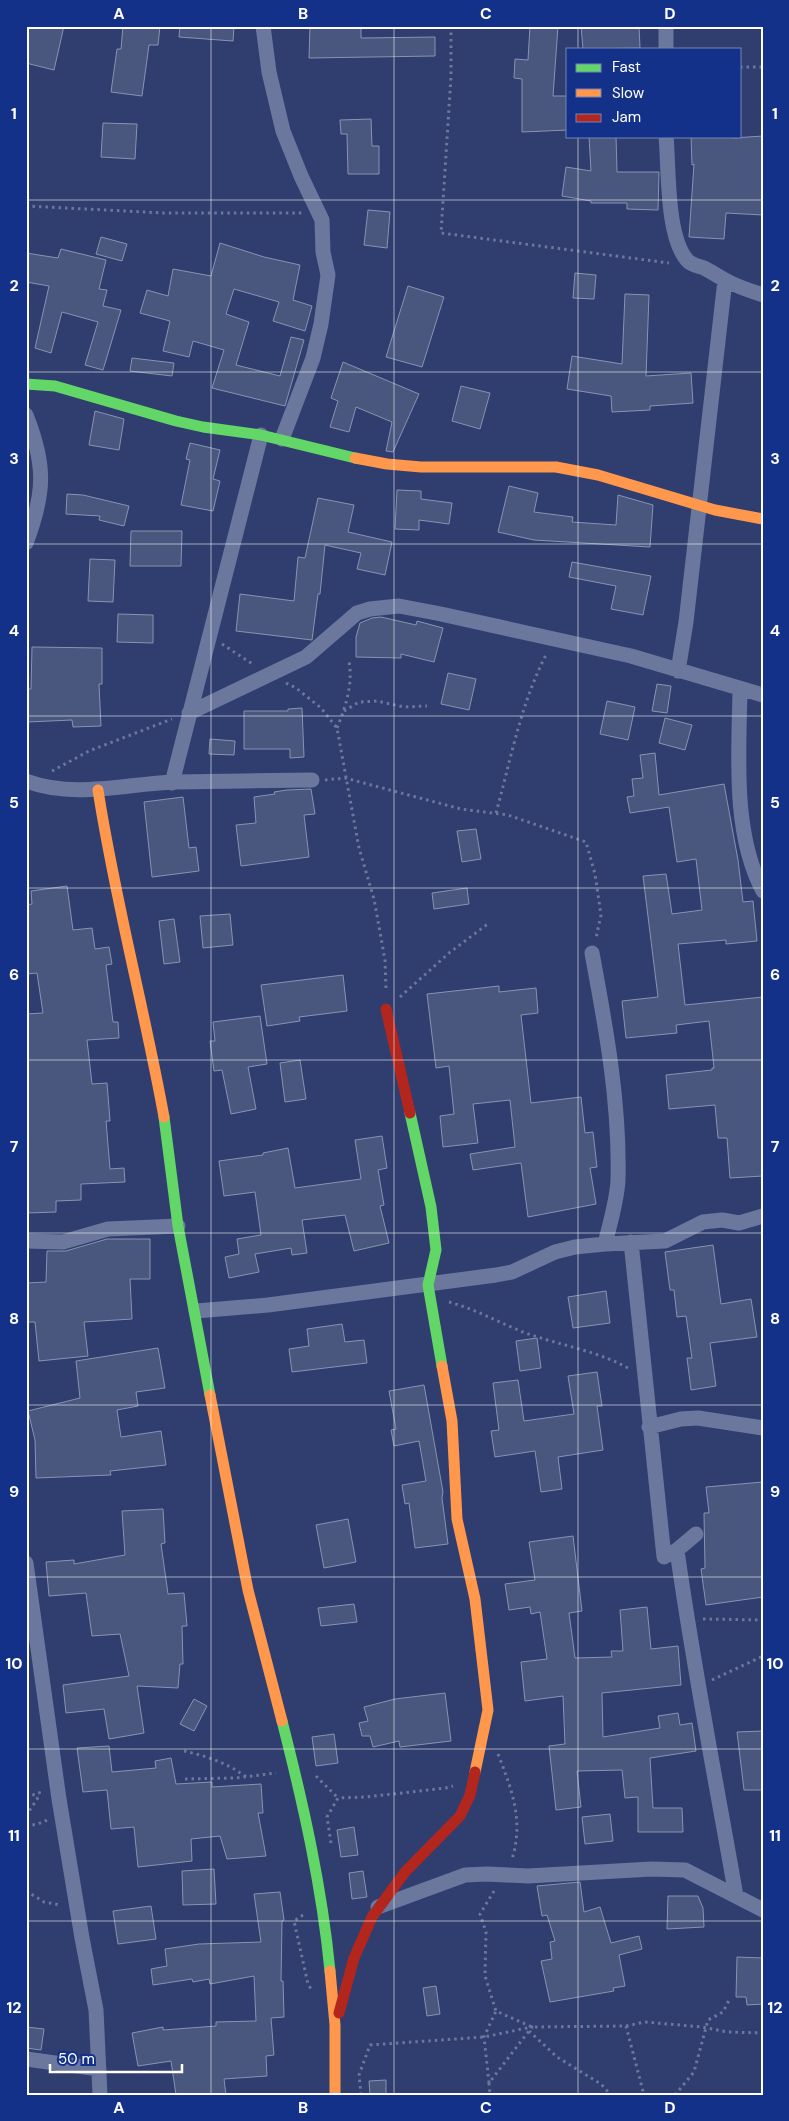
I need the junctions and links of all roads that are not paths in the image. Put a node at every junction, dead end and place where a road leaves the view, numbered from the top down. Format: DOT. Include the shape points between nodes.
graph roads {
  1 [pos="263,26"];
  2 [pos="666,26"];
  3 [pos="666,48"];
  4 [pos="666,138"];
  5 [pos="725,280"];
  6 [pos="763,295"];
  7 [pos="26,384"];
  8 [pos="26,415"];
  9 [pos="261,435"];
  10 [pos="282,439"];
  11 [pos="699,505"];
  12 [pos="763,519"];
  13 [pos="26,543"];
  14 [pos="678,671"];
  15 [pos="740,689"];
  16 [pos="763,695"];
  17 [pos="190,713"];
  18 [pos="312,780"];
  19 [pos="29,782"];
  20 [pos="172,782"];
  21 [pos="98,790"];
  22 [pos="763,891"];
  23 [pos="592,954"];
  24 [pos="386,1008"];
  25 [pos="763,1216"];
  26 [pos="178,1226"];
  27 [pos="26,1241"];
  28 [pos="631,1242"];
  29 [pos="605,1244"];
  30 [pos="429,1291"];
  31 [pos="196,1311"];
  32 [pos="649,1427"];
  33 [pos="763,1428"];
  34 [pos="696,1534"];
  35 [pos="676,1550"];
  36 [pos="26,1563"];
  37 [pos="736,1896"];
  38 [pos="378,1907"];
  39 [pos="763,1910"];
  40 [pos="336,2025"];
  41 [pos="26,2059"];
  42 [pos="99,2069"];
  43 [pos="100,2095"];
  44 [pos="335,2095"];
  1 -- 10 [label="street" via="269,72 283,131 320,214 328,275 313,358"];
  2 -- 3 [label="street"];
  4 -- 5 [label="street" via="669,192 680,248 693,265"];
  5 -- 6 [label="street"];
  5 -- 11 [label="street"];
  7 -- 9 [label="street" via="55,386 176,421"];
  8 -- 13 [label="street" via="42,477 40,499"];
  9 -- 10 [label="street"];
  9 -- 17 [label="street"];
  10 -- 11 [label="street" via="337,455 421,468 556,467 598,475"];
  11 -- 12 [label="street"];
  11 -- 14 [label="street"];
  14 -- 15 [label="street"];
  14 -- 17 [label="street" via="630,656 399,606 357,614 309,655"];
  15 -- 16 [label="street"];
  15 -- 22 [label="street" via="742,808 746,842"];
  17 -- 20 [label="street"];
  18 -- 20 [label="street"];
  19 -- 21 [label="street" via="68,790"];
  20 -- 21 [label="street"];
  21 -- 26 [label="street" via="110,860 154,1057 172,1160"];
  23 -- 29 [label="street" via="613,1069 617,1155 618,1182"];
  24 -- 30 [label="street" via="434,1232 436,1250"];
  25 -- 28 [label="street" via="739,1223 712,1220 665,1241"];
  26 -- 27 [label="street" via="108,1229 63,1242"];
  26 -- 31 [label="street"];
  28 -- 29 [label="street"];
  28 -- 32 [label="street"];
  29 -- 30 [label="street" via="555,1252 512,1272"];
  30 -- 31 [label="street"];
  30 -- 38 [label="street" via="452,1421 457,1519 475,1598 488,1710 475,1777 460,1816 419,1855"];
  31 -- 40 [label="street" via="248,1590 302,1800 327,1942"];
  32 -- 33 [label="street" via="681,1418 698,1418"];
  32 -- 35 [label="street" via="664,1557"];
  34 -- 35 [label="street"];
  35 -- 37 [label="street"];
  36 -- 42 [label="street" via="61,1813 96,2010"];
  37 -- 38 [label="street" via="685,1870 652,1869 528,1876 465,1875"];
  37 -- 39 [label="street"];
  38 -- 40 [label="street" via="357,1947"];
  40 -- 44 [label="street"];
  41 -- 42 [label="street"];
  42 -- 43 [label="street"];
}
